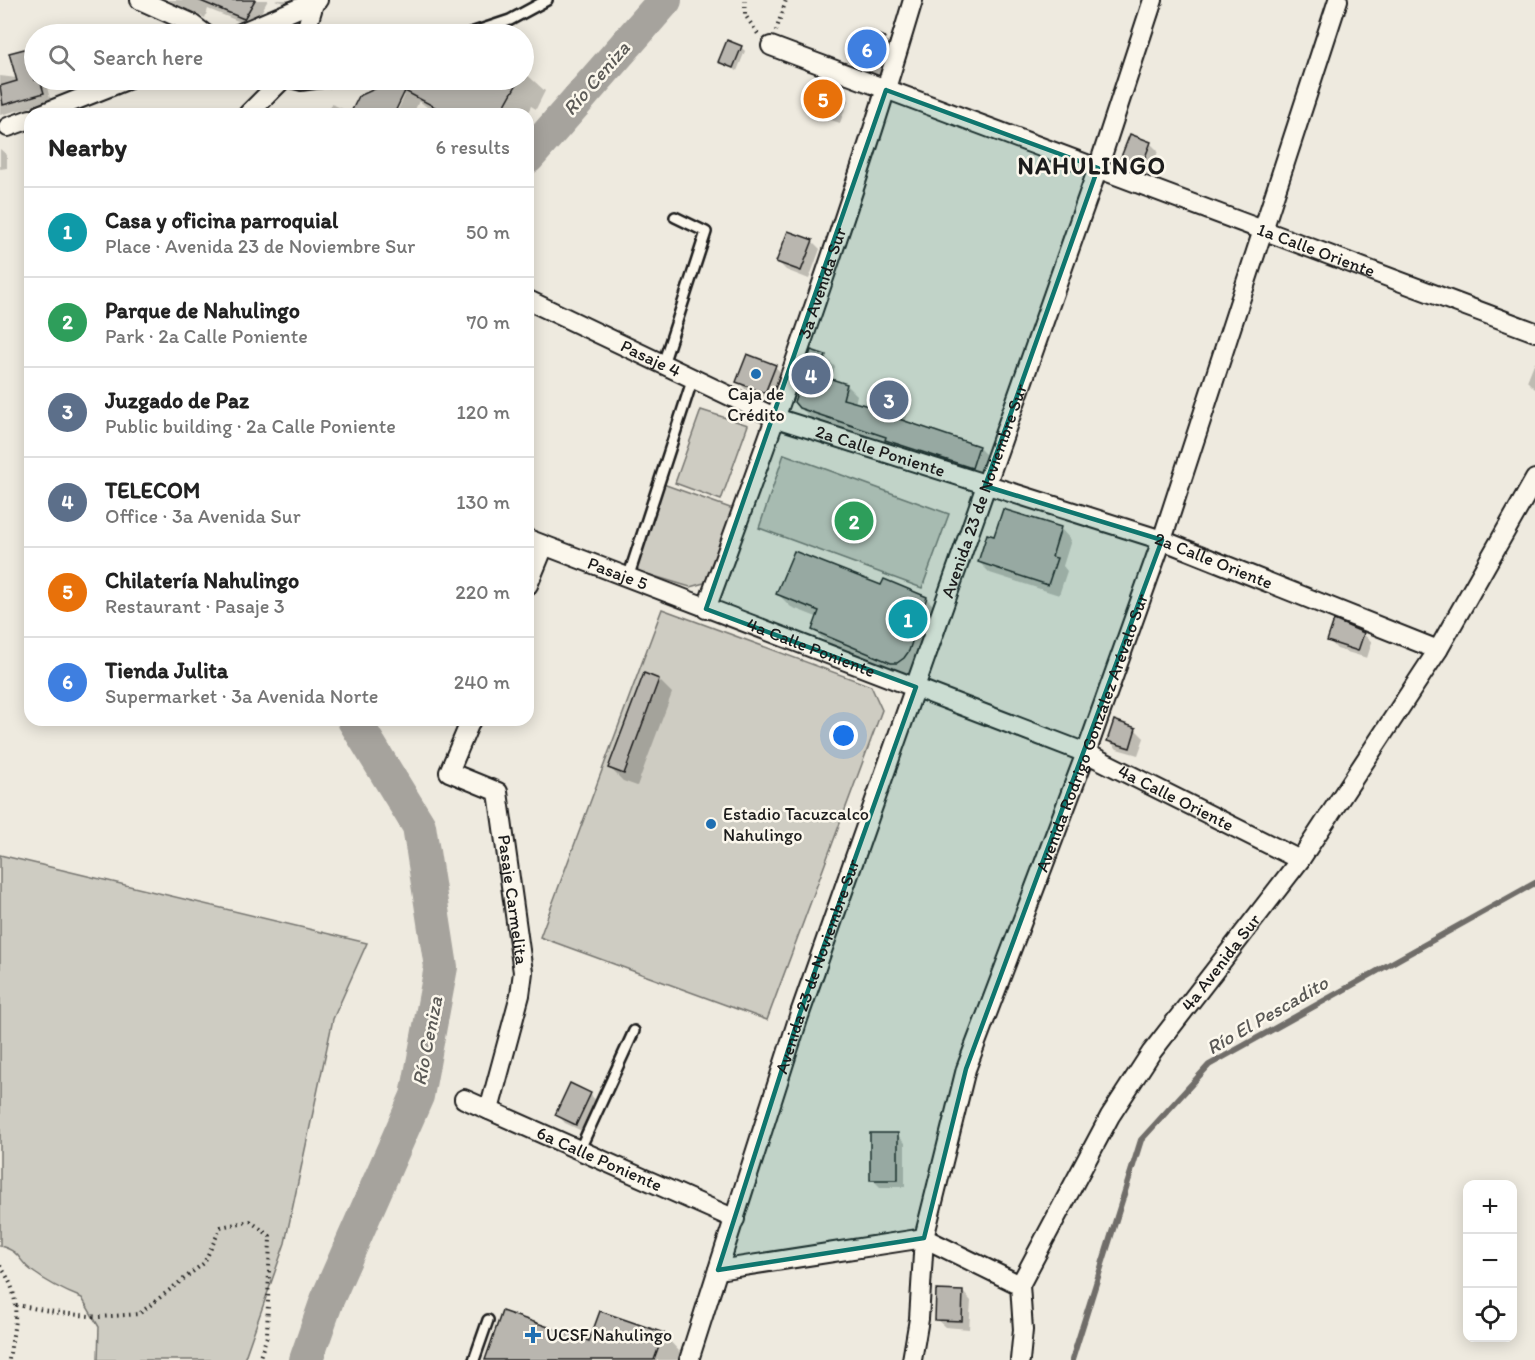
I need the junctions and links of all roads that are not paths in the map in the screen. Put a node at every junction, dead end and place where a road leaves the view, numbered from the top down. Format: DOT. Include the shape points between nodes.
graph roads {
  1 [pos="140,0"];
  2 [pos="316,0"];
  3 [pos="547,0"];
  4 [pos="912,0"];
  5 [pos="1154,0"];
  6 [pos="1338,0"];
  7 [pos="192,24"];
  8 [pos="261,24"];
  9 [pos="308,24"];
  10 [pos="498,24"];
  11 [pos="771,46"];
  12 [pos="102,90"];
  13 [pos="272,90"];
  14 [pos="886,90"];
  15 [pos="56,108"];
  16 [pos="254,108"];
  17 [pos="24,121"];
  18 [pos="8,128"];
  19 [pos="1098,168"];
  20 [pos="675,217"];
  21 [pos="1264,230"];
  22 [pos="534,303"];
  23 [pos="1535,332"];
  24 [pos="663,364"];
  25 [pos="693,378"];
  26 [pos="776,418"];
  27 [pos="1535,479"];
  28 [pos="985,486"];
  29 [pos="1162,540"];
  30 [pos="536,542"];
  31 [pos="628,578"];
  32 [pos="706,609"];
  33 [pos="1438,651"];
  34 [pos="916,687"];
  35 [pos="468,726"];
  36 [pos="1086,753"];
  37 [pos="1300,860"];
  38 [pos="634,1031"];
  39 [pos="464,1099"];
  40 [pos="489,1110"];
  41 [pos="579,1151"];
  42 [pos="735,1219"];
  43 [pos="924,1238"];
  44 [pos="718,1270"];
  45 [pos="1020,1285"];
  46 [pos="488,1320"];
  47 [pos="474,1360"];
  48 [pos="689,1360"];
  49 [pos="912,1360"];
  50 [pos="1020,1360"];
  1 -- 7 [label="street"];
  2 -- 8 [label="street"];
  2 -- 9 [label="street"];
  3 -- 10 [label="lane"];
  4 -- 14 [label="street, 3a Avenida Sur"];
  5 -- 19 [label="street, Avenida 23 de Noviembre Sur"];
  6 -- 21 [label="street, Avenida Rodrigo González Arévalo Sur"];
  11 -- 14 [label="street, 1a Calle Oriente"];
  12 -- 15 [label="street"];
  13 -- 16 [label="street"];
  14 -- 19 [label="street, 1a Calle Oriente"];
  14 -- 26 [label="street, 3a Avenida Sur"];
  17 -- 18 [label="street"];
  19 -- 21 [label="street, 1a Calle Oriente"];
  19 -- 28 [label="street, Avenida 23 de Noviembre Sur"];
  20 -- 24 [label="lane" via="706,232"];
  21 -- 23 [label="street, 1a Calle Oriente"];
  21 -- 29 [label="street, Avenida Rodrigo González Arévalo Sur"];
  22 -- 24 [label="street, Pasaje 4"];
  24 -- 25 [label="street, Pasaje 4"];
  25 -- 26 [label="street, Pasaje 4"];
  25 -- 31 [label="lane"];
  26 -- 28 [label="street, 2a Calle Poniente"];
  26 -- 32 [label="street, 3a Avenida Sur"];
  27 -- 33 [label="street, 4a Avenida Sur"];
  28 -- 29 [label="street, 2a Calle Oriente"];
  28 -- 34 [label="street, Avenida 23 de Noviembre Sur"];
  29 -- 33 [label="street, 2a Calle Oriente"];
  29 -- 36 [label="street, Avenida Rodrigo González Arévalo Sur"];
  30 -- 31 [label="street, Pasaje 5"];
  31 -- 32 [label="street, Pasaje 5"];
  32 -- 34 [label="street, 4a Calle Poniente"];
  33 -- 37 [label="street, 4a Avenida Sur"];
  34 -- 36 [label="street, 4a Calle Oriente"];
  34 -- 42 [label="street, Avenida 23 de Noviembre Sur" via="799,1016"];
  35 -- 40 [label="street, Pasaje Carmelita" via="449,772 498,792 523,960 520,995"];
  36 -- 37 [label="street, 4a Calle Oriente"];
  36 -- 43 [label="street, Avenida Rodrigo González Arévalo Sur" via="966,1069"];
  37 -- 45 [label="street, 4a Avenida Sur" via="1151,1053 1110,1116"];
  38 -- 41 [label="lane"];
  39 -- 40 [label="street, 6a Calle Poniente"];
  40 -- 41 [label="street, 6a Calle Poniente"];
  41 -- 42 [label="street, 6a Calle Poniente"];
  42 -- 44 [label="street, Avenida 23 de Noviembre Sur"];
  43 -- 44 [label="street"];
  43 -- 45 [label="street"];
  43 -- 49 [label="street, Avenida Rodrigo González Arévalo Sur"];
  44 -- 48 [label="street, Avenida 23 de Noviembre Sur"];
  45 -- 50 [label="street"];
  46 -- 47 [label="lane"];
}
